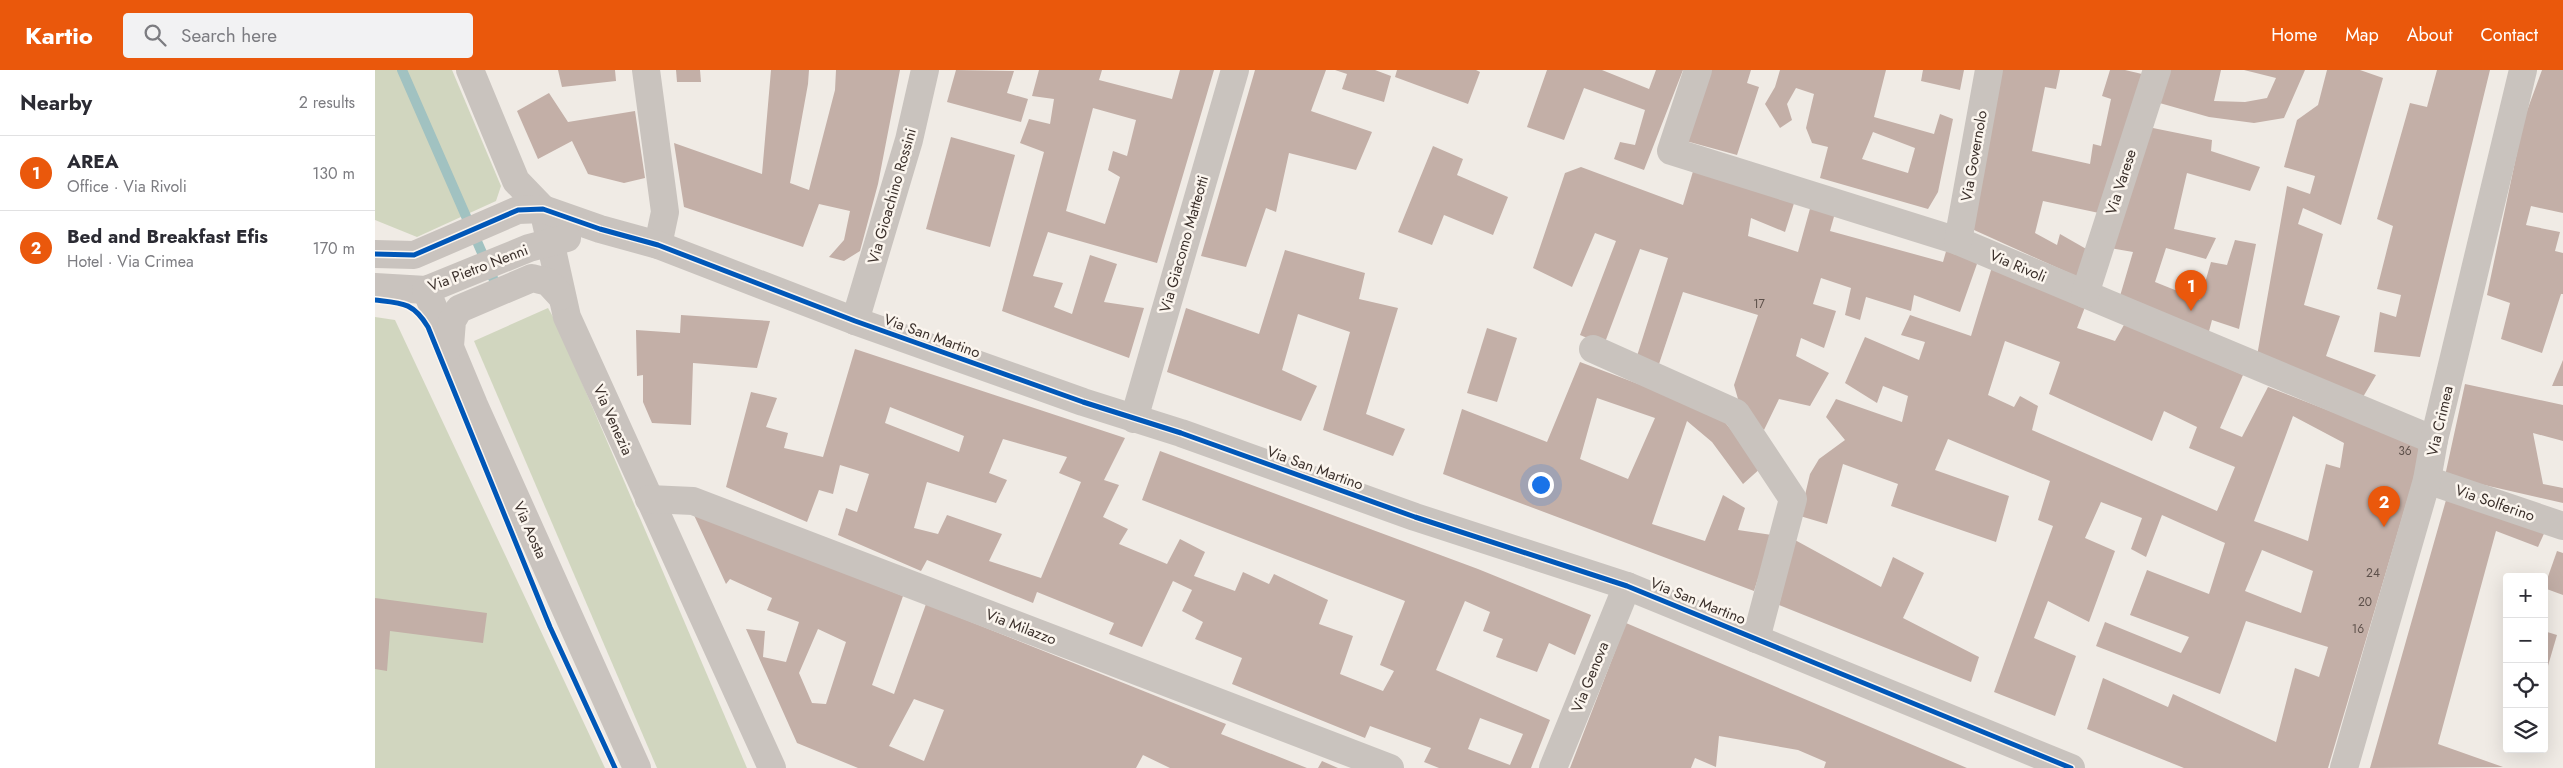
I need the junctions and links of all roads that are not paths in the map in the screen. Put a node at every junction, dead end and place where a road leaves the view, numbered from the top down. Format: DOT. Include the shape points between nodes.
graph roads {
  1 [pos="470,70"];
  2 [pos="646,70"];
  3 [pos="925,70"];
  4 [pos="1235,70"];
  5 [pos="1698,70"];
  6 [pos="1989,70"];
  7 [pos="2157,70"];
  8 [pos="2523,70"];
  9 [pos="531,210"];
  10 [pos="600,229"];
  11 [pos="1959,241"];
  12 [pos="540,245"];
  13 [pos="658,245"];
  14 [pos="375,254"];
  15 [pos="375,287"];
  16 [pos="430,289"];
  17 [pos="2085,294"];
  18 [pos="561,296"];
  19 [pos="855,321"];
  20 [pos="450,346"];
  21 [pos="1593,349"];
  22 [pos="1134,419"];
  23 [pos="2434,440"];
  24 [pos="2427,480"];
  25 [pos="649,499"];
  26 [pos="2563,526"];
  27 [pos="1627,586"];
  28 [pos="1756,639"];
  29 [pos="637,768"];
  30 [pos="772,768"];
  31 [pos="1390,768"];
  32 [pos="1553,768"];
  33 [pos="2071,768"];
  34 [pos="2344,768"];
  1 -- 9 [label="street"];
  2 -- 13 [label="street" via="665,212"];
  3 -- 19 [label="street, Via Gioachino Rossini" via="909,140"];
  4 -- 22 [label="street, Via Giacomo Matteotti"];
  5 -- 11 [label="street, Via Rivoli" via="1671,151"];
  6 -- 11 [label="street, Via Governolo"];
  7 -- 17 [label="street, Via Varese"];
  8 -- 23 [label="street, Via Crimea"];
  9 -- 10 [label="street, Via San Martino"];
  9 -- 12 [label="street, Via Venezia"];
  9 -- 14 [label="street" via="414,255"];
  10 -- 12 [label="street, Via Pietro Nenni"];
  10 -- 13 [label="street, Via San Martino"];
  11 -- 17 [label="street, Via Rivoli"];
  12 -- 16 [label="street, Via Pietro Nenni"];
  12 -- 18 [label="street, Via Venezia"];
  13 -- 19 [label="street, Via San Martino"];
  15 -- 16 [label="street, Via Pietro Nenni"];
  16 -- 20 [label="street, Via Aosta"];
  17 -- 23 [label="street, Via Rivoli"];
  18 -- 20 [label="street" via="547,282 532,278 459,309 452,321"];
  18 -- 25 [label="street, Via Venezia" via="567,317"];
  19 -- 22 [label="street, Via San Martino"];
  20 -- 29 [label="street, Via Aosta"];
  21 -- 28 [label="street" via="1736,413 1793,499"];
  22 -- 27 [label="street, Via San Martino" via="1415,517"];
  23 -- 24 [label="street, Via Crimea"];
  24 -- 26 [label="street, Via Solferino"];
  24 -- 34 [label="street, Via Crimea"];
  25 -- 30 [label="street, Via Venezia"];
  25 -- 31 [label="street, Via Milazzo" via="693,501"];
  27 -- 28 [label="street, Via San Martino"];
  27 -- 32 [label="street, Via Genova"];
  28 -- 33 [label="street, Via San Martino"];
}
